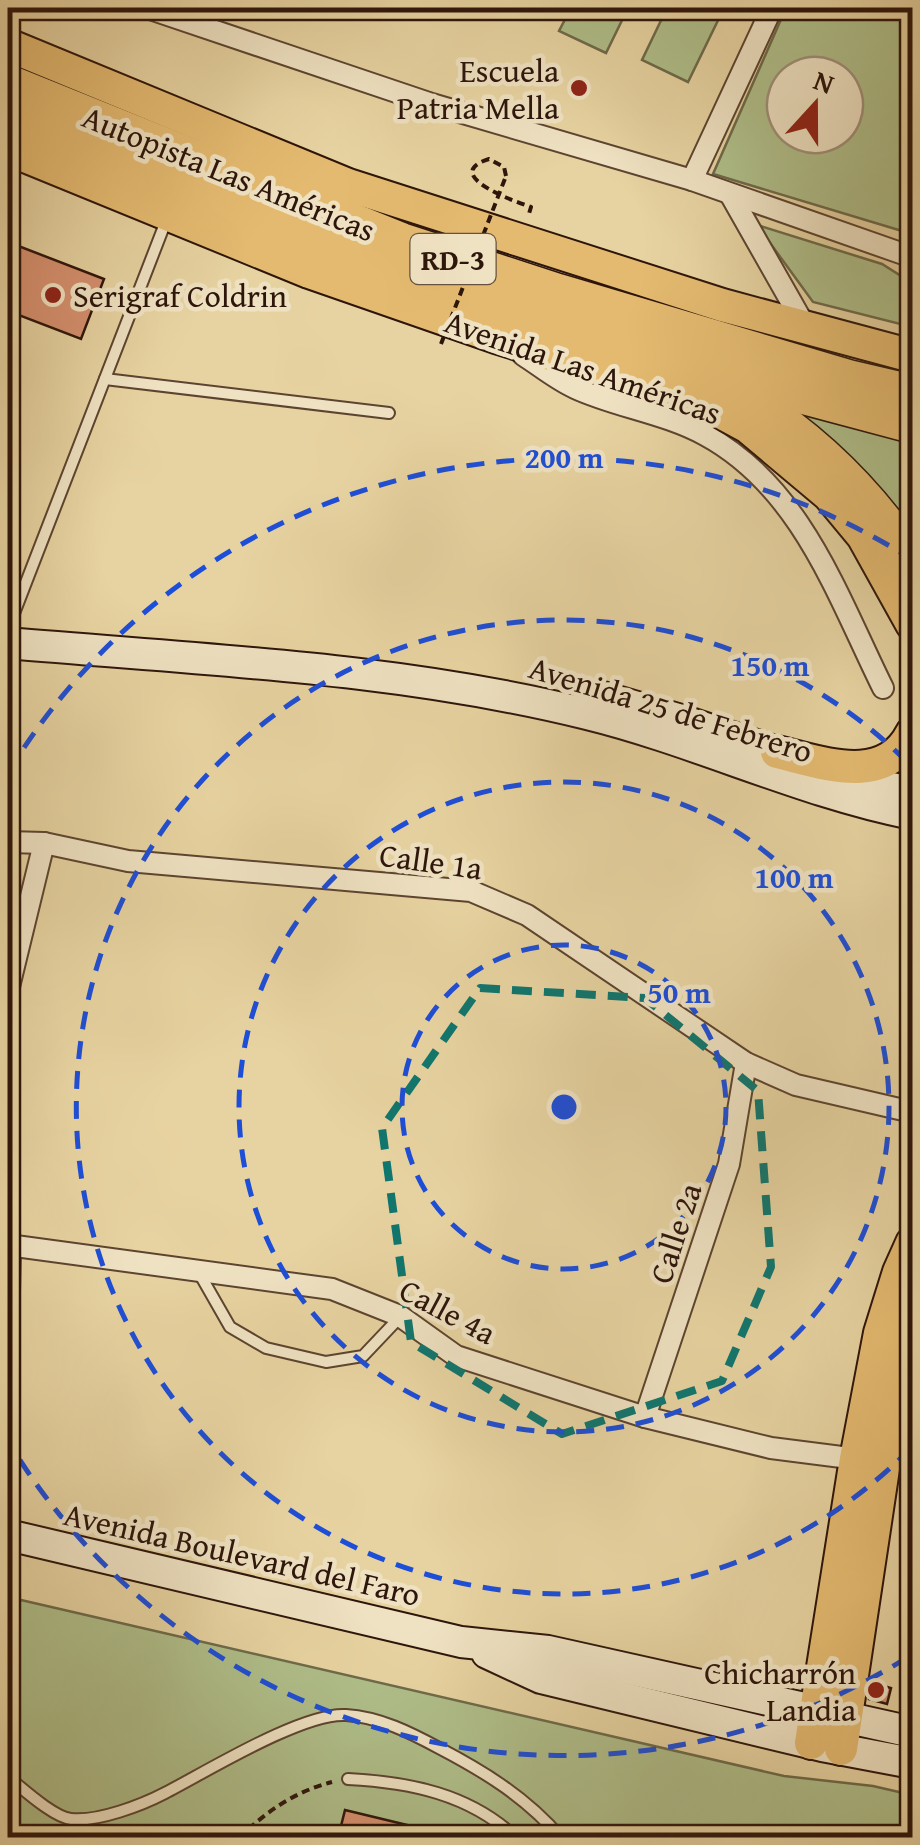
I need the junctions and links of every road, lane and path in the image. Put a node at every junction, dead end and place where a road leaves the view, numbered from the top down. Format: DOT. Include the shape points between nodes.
graph roads {
  1 [pos="147,8"];
  2 [pos="772,8"];
  3 [pos="170,12"];
  4 [pos="8,45"];
  5 [pos="8,84"];
  6 [pos="8,116"];
  7 [pos="8,149"];
  8 [pos="692,180"];
  9 [pos="730,194"];
  10 [pos="532,208"];
  11 [pos="168,216"];
  12 [pos="912,257"];
  13 [pos="807,330"];
  14 [pos="496,337"];
  15 [pos="441,344"];
  16 [pos="650,354"];
  17 [pos="910,355"];
  18 [pos="105,379"];
  19 [pos="912,394"];
  20 [pos="389,414"];
  21 [pos="912,424"];
  22 [pos="912,561"];
  23 [pos="912,624"];
  24 [pos="8,630"];
  25 [pos="8,643"];
  26 [pos="288,666"];
  27 [pos="883,688"];
  28 [pos="912,732"];
  29 [pos="777,752"];
  30 [pos="912,792"];
  31 [pos="912,814"];
  32 [pos="8,842"];
  33 [pos="44,842"];
  34 [pos="8,991"];
  35 [pos="746,1063"];
  36 [pos="912,1112"];
  37 [pos="912,1243"];
  38 [pos="9,1245"];
  39 [pos="198,1271"];
  40 [pos="912,1315"];
  41 [pos="400,1316"];
  42 [pos="8,1339"];
  43 [pos="645,1417"];
  44 [pos="870,1461"];
  45 [pos="8,1535"];
  46 [pos="829,1730"];
  47 [pos="912,1732"];
  48 [pos="912,1763"];
  49 [pos="8,1777"];
  50 [pos="348,1778"];
  51 [pos="239,1838"];
  52 [pos="516,1838"];
  53 [pos="561,1838"];
  1 -- 3 [label="street"];
  2 -- 8 [label="street"];
  3 -- 8 [label="street" via="432,104"];
  4 -- 13 [label="main road" via="348,185"];
  5 -- 19 [label="highway, Autopista Las Américas / RD-3" via="401,242 558,294"];
  6 -- 16 [label="highway, Autopista Las Américas / RD-3" via="265,224"];
  7 -- 11 [label="main road, Avenida Las Américas"];
  8 -- 9 [label="street"];
  9 -- 12 [label="street"];
  9 -- 13 [label="street"];
  10 -- 15 [label="path, bridge" via="480,186 475,168 489,159 506,176"];
  11 -- 14 [label="main road, Avenida Las Américas"];
  11 -- 18 [label="lane"];
  13 -- 17 [label="main road"];
  14 -- 23 [label="main road, Avenida Las Américas" via="700,401 748,427 829,494 863,536"];
  14 -- 27 [label="street" via="572,388 702,434 744,460 803,527"];
  16 -- 21 [label="highway, Autopista Las Américas / RD-3"];
  16 -- 22 [label="highway" via="714,381 785,427 876,509"];
  18 -- 20 [label="lane"];
  18 -- 24 [label="lane"];
  25 -- 26 [label="main road, Avenida 25 de Febrero"];
  26 -- 29 [label="main road, Avenida 25 de Febrero" via="480,672 578,690"];
  26 -- 31 [label="main road, Avenida 25 de Febrero" via="437,683 590,714 855,803"];
  28 -- 29 [label="main road" via="906,746 872,767 849,769"];
  29 -- 30 [label="main road, Avenida 25 de Febrero"];
  32 -- 33 [label="street, Calle 1a"];
  33 -- 34 [label="street"];
  33 -- 35 [label="street, Calle 1a" via="128,861 471,892 527,915"];
  35 -- 36 [label="street, Calle 1a" via="796,1085"];
  35 -- 43 [label="street, Calle 2a" via="729,1164"];
  37 -- 44 [label="main road" via="880,1332"];
  38 -- 39 [label="street, Calle 4a"];
  38 -- 42 [label="street"];
  39 -- 41 [label="street, Calle 4a" via="332,1289"];
  39 -- 41 [label="lane" via="230,1327 266,1348 326,1362 363,1356"];
  40 -- 44 [label="main road"];
  41 -- 43 [label="street, Calle 4a" via="456,1356"];
  43 -- 44 [label="street, Calle 4a" via="771,1448"];
  44 -- 46 [label="main road"];
  45 -- 46 [label="main road, Avenida Boulevard del Faro" via="461,1642 548,1650"];
  46 -- 47 [label="main road, Avenida Boulevard del Faro"];
  46 -- 48 [label="main road, Avenida Boulevard del Faro"];
  49 -- 53 [label="lane" via="70,1819 134,1809 263,1743 319,1718 346,1714 395,1726 470,1764 541,1814"];
  50 -- 51 [label="path" via="296,1794"];
  50 -- 52 [label="lane" via="440,1793 497,1819"];
}
